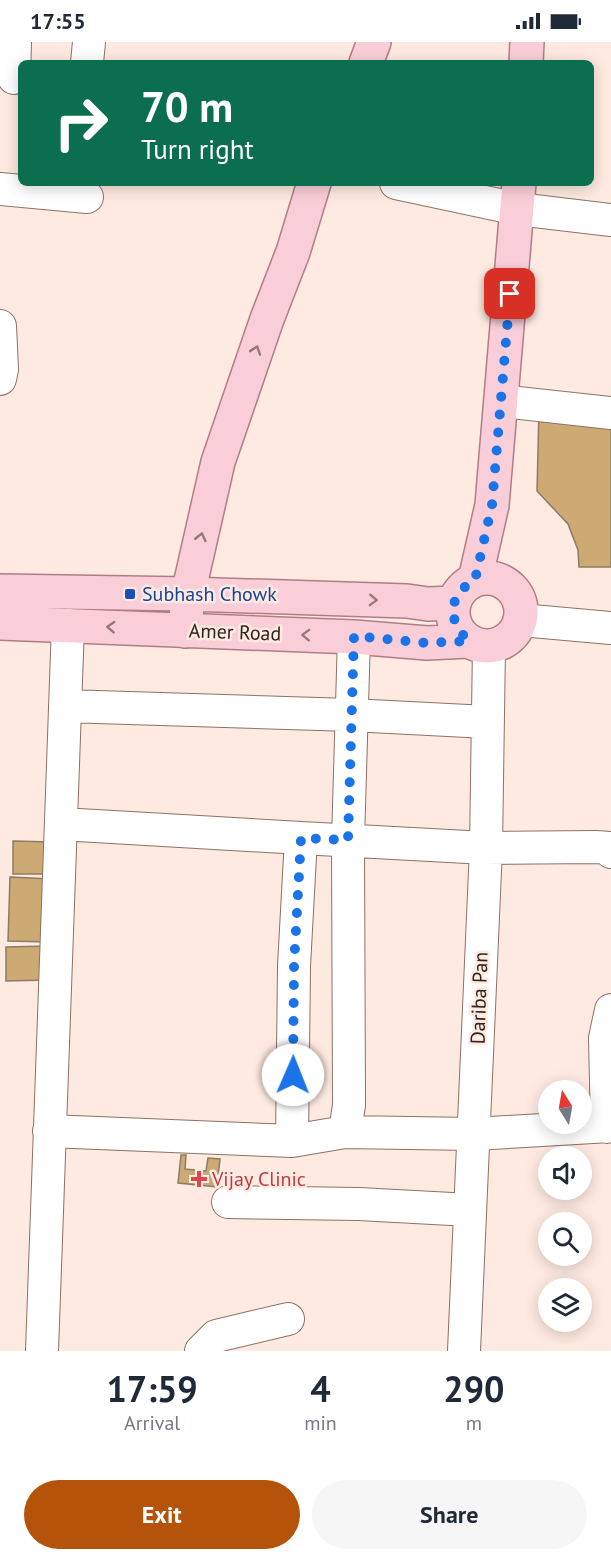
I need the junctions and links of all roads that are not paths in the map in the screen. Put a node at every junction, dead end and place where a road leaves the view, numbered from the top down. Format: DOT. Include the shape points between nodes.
graph roads {
  1 [pos="15,42"];
  2 [pos="89,42"];
  3 [pos="374,42"];
  4 [pos="527,42"];
  5 [pos="87,60"];
  6 [pos="367,60"];
  7 [pos="526,60"];
  8 [pos="12,75"];
  9 [pos="313,186"];
  10 [pos="424,186"];
  11 [pos="0,189"];
  12 [pos="518,196"];
  13 [pos="87,197"];
  14 [pos="611,220"];
  15 [pos="0,326"];
  16 [pos="0,379"];
  17 [pos="501,401"];
  18 [pos="611,413"];
  19 [pos="477,588"];
  20 [pos="0,591"];
  21 [pos="188,594"];
  22 [pos="521,620"];
  23 [pos="0,623"];
  24 [pos="68,625"];
  25 [pos="611,628"];
  26 [pos="185,631"];
  27 [pos="354,636"];
  28 [pos="479,643"];
  29 [pos="65,706"];
  30 [pos="351,715"];
  31 [pos="487,722"];
  32 [pos="61,824"];
  33 [pos="301,838"];
  34 [pos="348,840"];
  35 [pos="486,848"];
  36 [pos="611,852"];
  37 [pos="611,1010"];
  38 [pos="609,1126"];
  39 [pos="49,1131"];
  40 [pos="345,1132"];
  41 [pos="474,1134"];
  42 [pos="292,1141"];
  43 [pos="228,1202"];
  44 [pos="470,1210"];
  45 [pos="288,1320"];
  46 [pos="42,1351"];
  47 [pos="201,1351"];
  48 [pos="464,1351"];
  1 -- 8 [label="street"];
  2 -- 5 [label="street"];
  3 -- 6 [label="main road"];
  4 -- 7 [label="main road"];
  21 -- 9 [label="main road, one-way" via="218,462"];
  10 -- 12 [label="street"];
  11 -- 13 [label="street"];
  12 -- 14 [label="street"];
  12 -- 17 [label="main road"];
  15 -- 16 [label="street"];
  17 -- 18 [label="street"];
  17 -- 19 [label="main road" via="492,505"];
  21 -- 19 [label="main road, Amer Road, one-way" via="428,604"];
  19 -- 22 [label="main road" via="514,590 520,599"];
  19 -- 28 [label="main road" via="453,614 461,633"];
  20 -- 21 [label="main road, Amer Road"];
  21 -- 26 [label="main road"];
  22 -- 25 [label="street"];
  22 -- 28 [label="main road" via="517,630 500,643"];
  23 -- 24 [label="main road, Amer Road"];
  26 -- 24 [label="main road, Amer Road, one-way"];
  24 -- 29 [label="street"];
  27 -- 26 [label="main road, Amer Road, one-way"];
  27 -- 28 [label="main road, Amer Road"];
  27 -- 30 [label="street"];
  28 -- 31 [label="street, Dariba Pan"];
  29 -- 30 [label="street"];
  29 -- 32 [label="street"];
  30 -- 31 [label="street"];
  30 -- 34 [label="street"];
  31 -- 35 [label="street, Dariba Pan"];
  32 -- 33 [label="street"];
  32 -- 39 [label="street"];
  33 -- 34 [label="street"];
  33 -- 42 [label="street" via="294,966"];
  34 -- 35 [label="street"];
  34 -- 40 [label="street" via="349,1106"];
  35 -- 36 [label="street" via="596,847 609,848"];
  35 -- 41 [label="street, Dariba Pan"];
  37 -- 38 [label="street" via="605,1038"];
  38 -- 41 [label="street"];
  39 -- 42 [label="street"];
  39 -- 46 [label="street"];
  40 -- 41 [label="street"];
  40 -- 42 [label="street"];
  41 -- 44 [label="street, Dariba Pan"];
  43 -- 44 [label="street"];
  44 -- 48 [label="street, Dariba Pan"];
  45 -- 47 [label="street" via="216,1336"];
}
